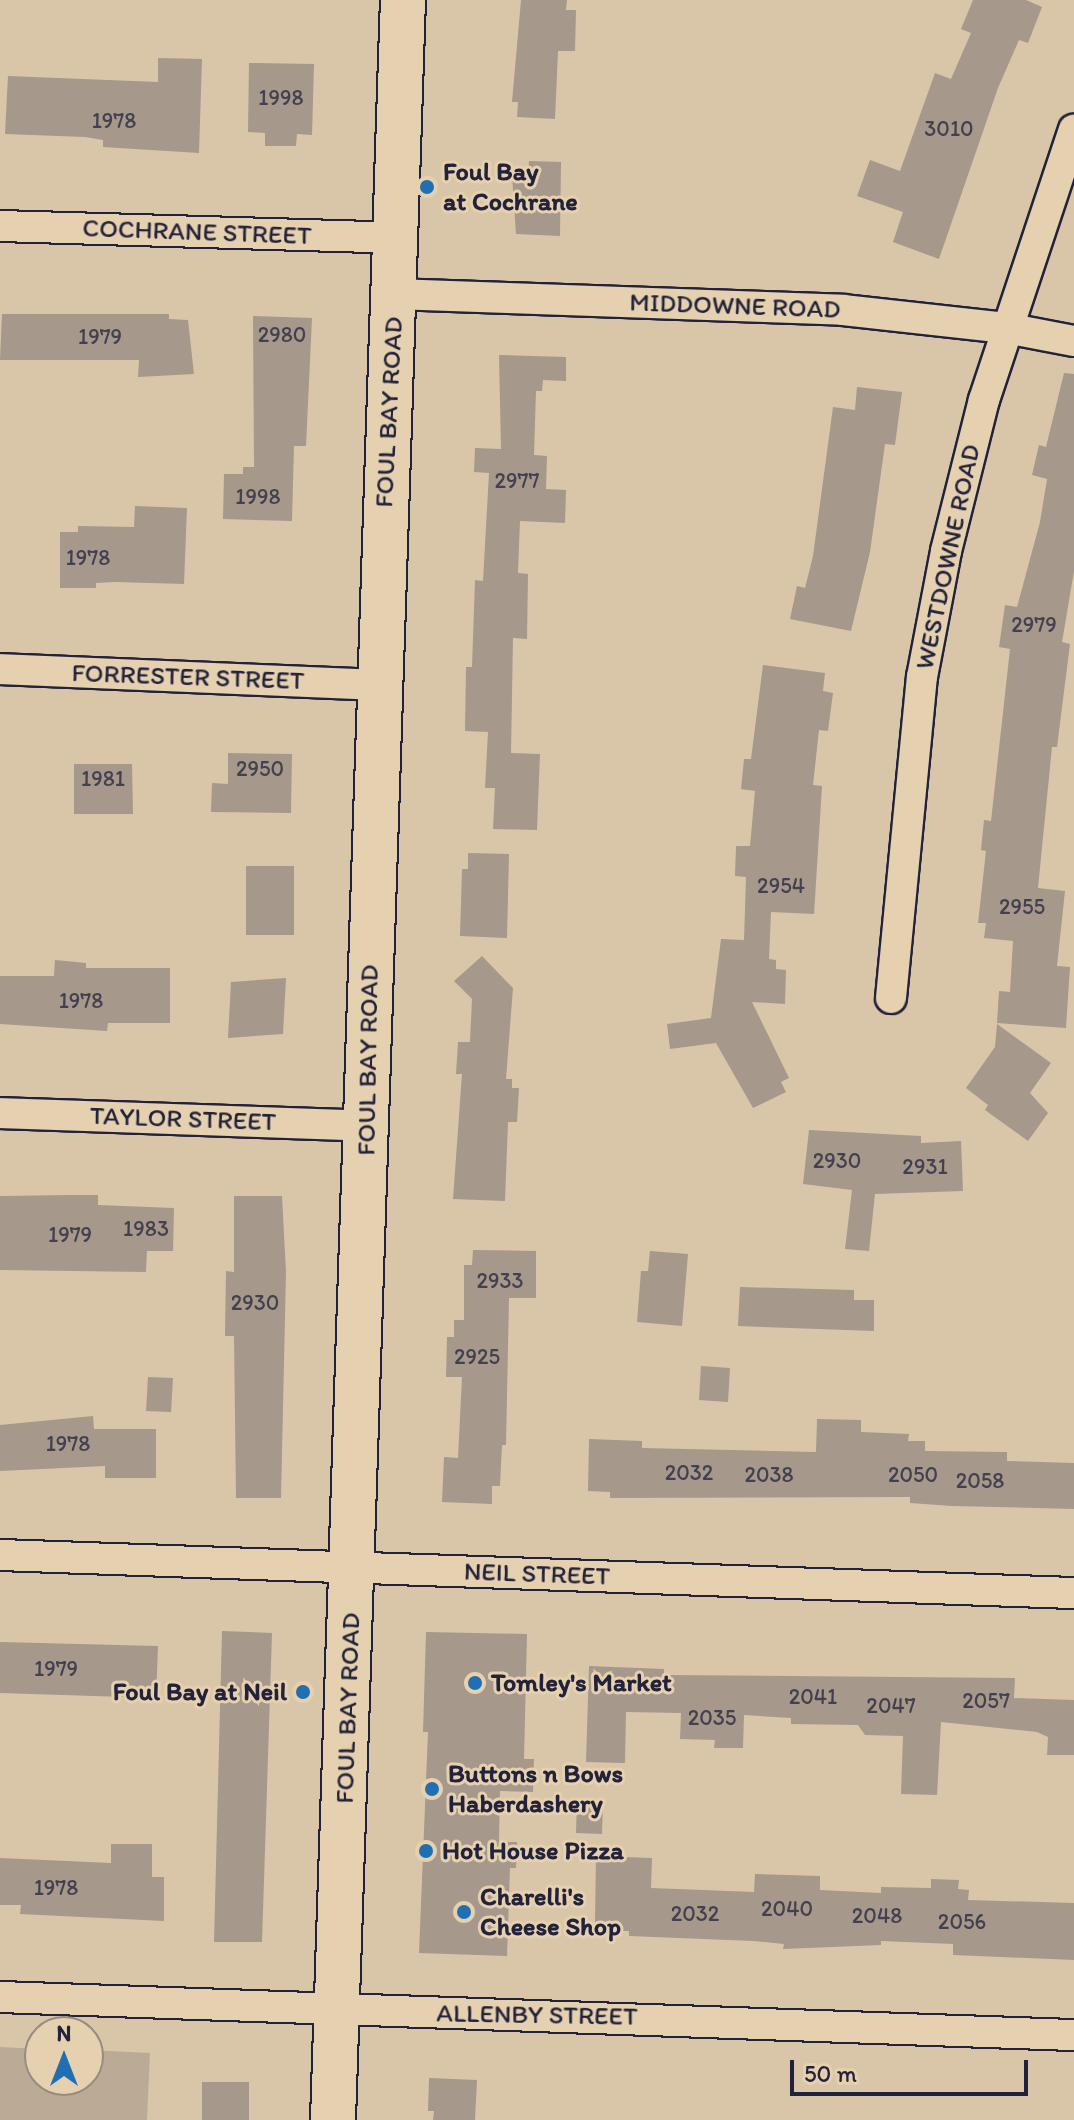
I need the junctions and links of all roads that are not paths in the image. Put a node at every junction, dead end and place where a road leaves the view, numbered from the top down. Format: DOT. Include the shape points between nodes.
graph roads {
  1 [pos="403,0"];
  2 [pos="1074,130"];
  3 [pos="0,226"];
  4 [pos="395,238"];
  5 [pos="394,294"];
  6 [pos="1006,328"];
  7 [pos="1074,341"];
  8 [pos="0,669"];
  9 [pos="377,685"];
  10 [pos="891,998"];
  11 [pos="0,1113"];
  12 [pos="367,1126"];
  13 [pos="0,1555"];
  14 [pos="352,1567"];
  15 [pos="1074,1593"];
  16 [pos="0,1997"];
  17 [pos="337,2011"];
  18 [pos="1074,2035"];
  19 [pos="333,2120"];
  1 -- 4 [label="main road, FOUL BAY ROAD"];
  2 -- 6 [label="street, WESTDOWNE ROAD"];
  3 -- 4 [label="street, COCHRANE STREET"];
  4 -- 5 [label="main road, FOUL BAY ROAD"];
  5 -- 6 [label="street, MIDDOWNE ROAD" via="843,310"];
  5 -- 9 [label="main road, FOUL BAY ROAD"];
  6 -- 7 [label="street, MIDDOWNE ROAD"];
  6 -- 10 [label="street, WESTDOWNE ROAD" via="950,536 922,677"];
  8 -- 9 [label="street, FORRESTER STREET"];
  9 -- 12 [label="main road, FOUL BAY ROAD"];
  11 -- 12 [label="street, TAYLOR STREET"];
  12 -- 14 [label="main road, FOUL BAY ROAD"];
  13 -- 14 [label="street, NEIL STREET"];
  14 -- 15 [label="street, NEIL STREET"];
  14 -- 17 [label="main road, FOUL BAY ROAD"];
  16 -- 17 [label="street, ALLENBY STREET"];
  17 -- 18 [label="street, ALLENBY STREET"];
  17 -- 19 [label="main road, FOUL BAY ROAD"];
}
